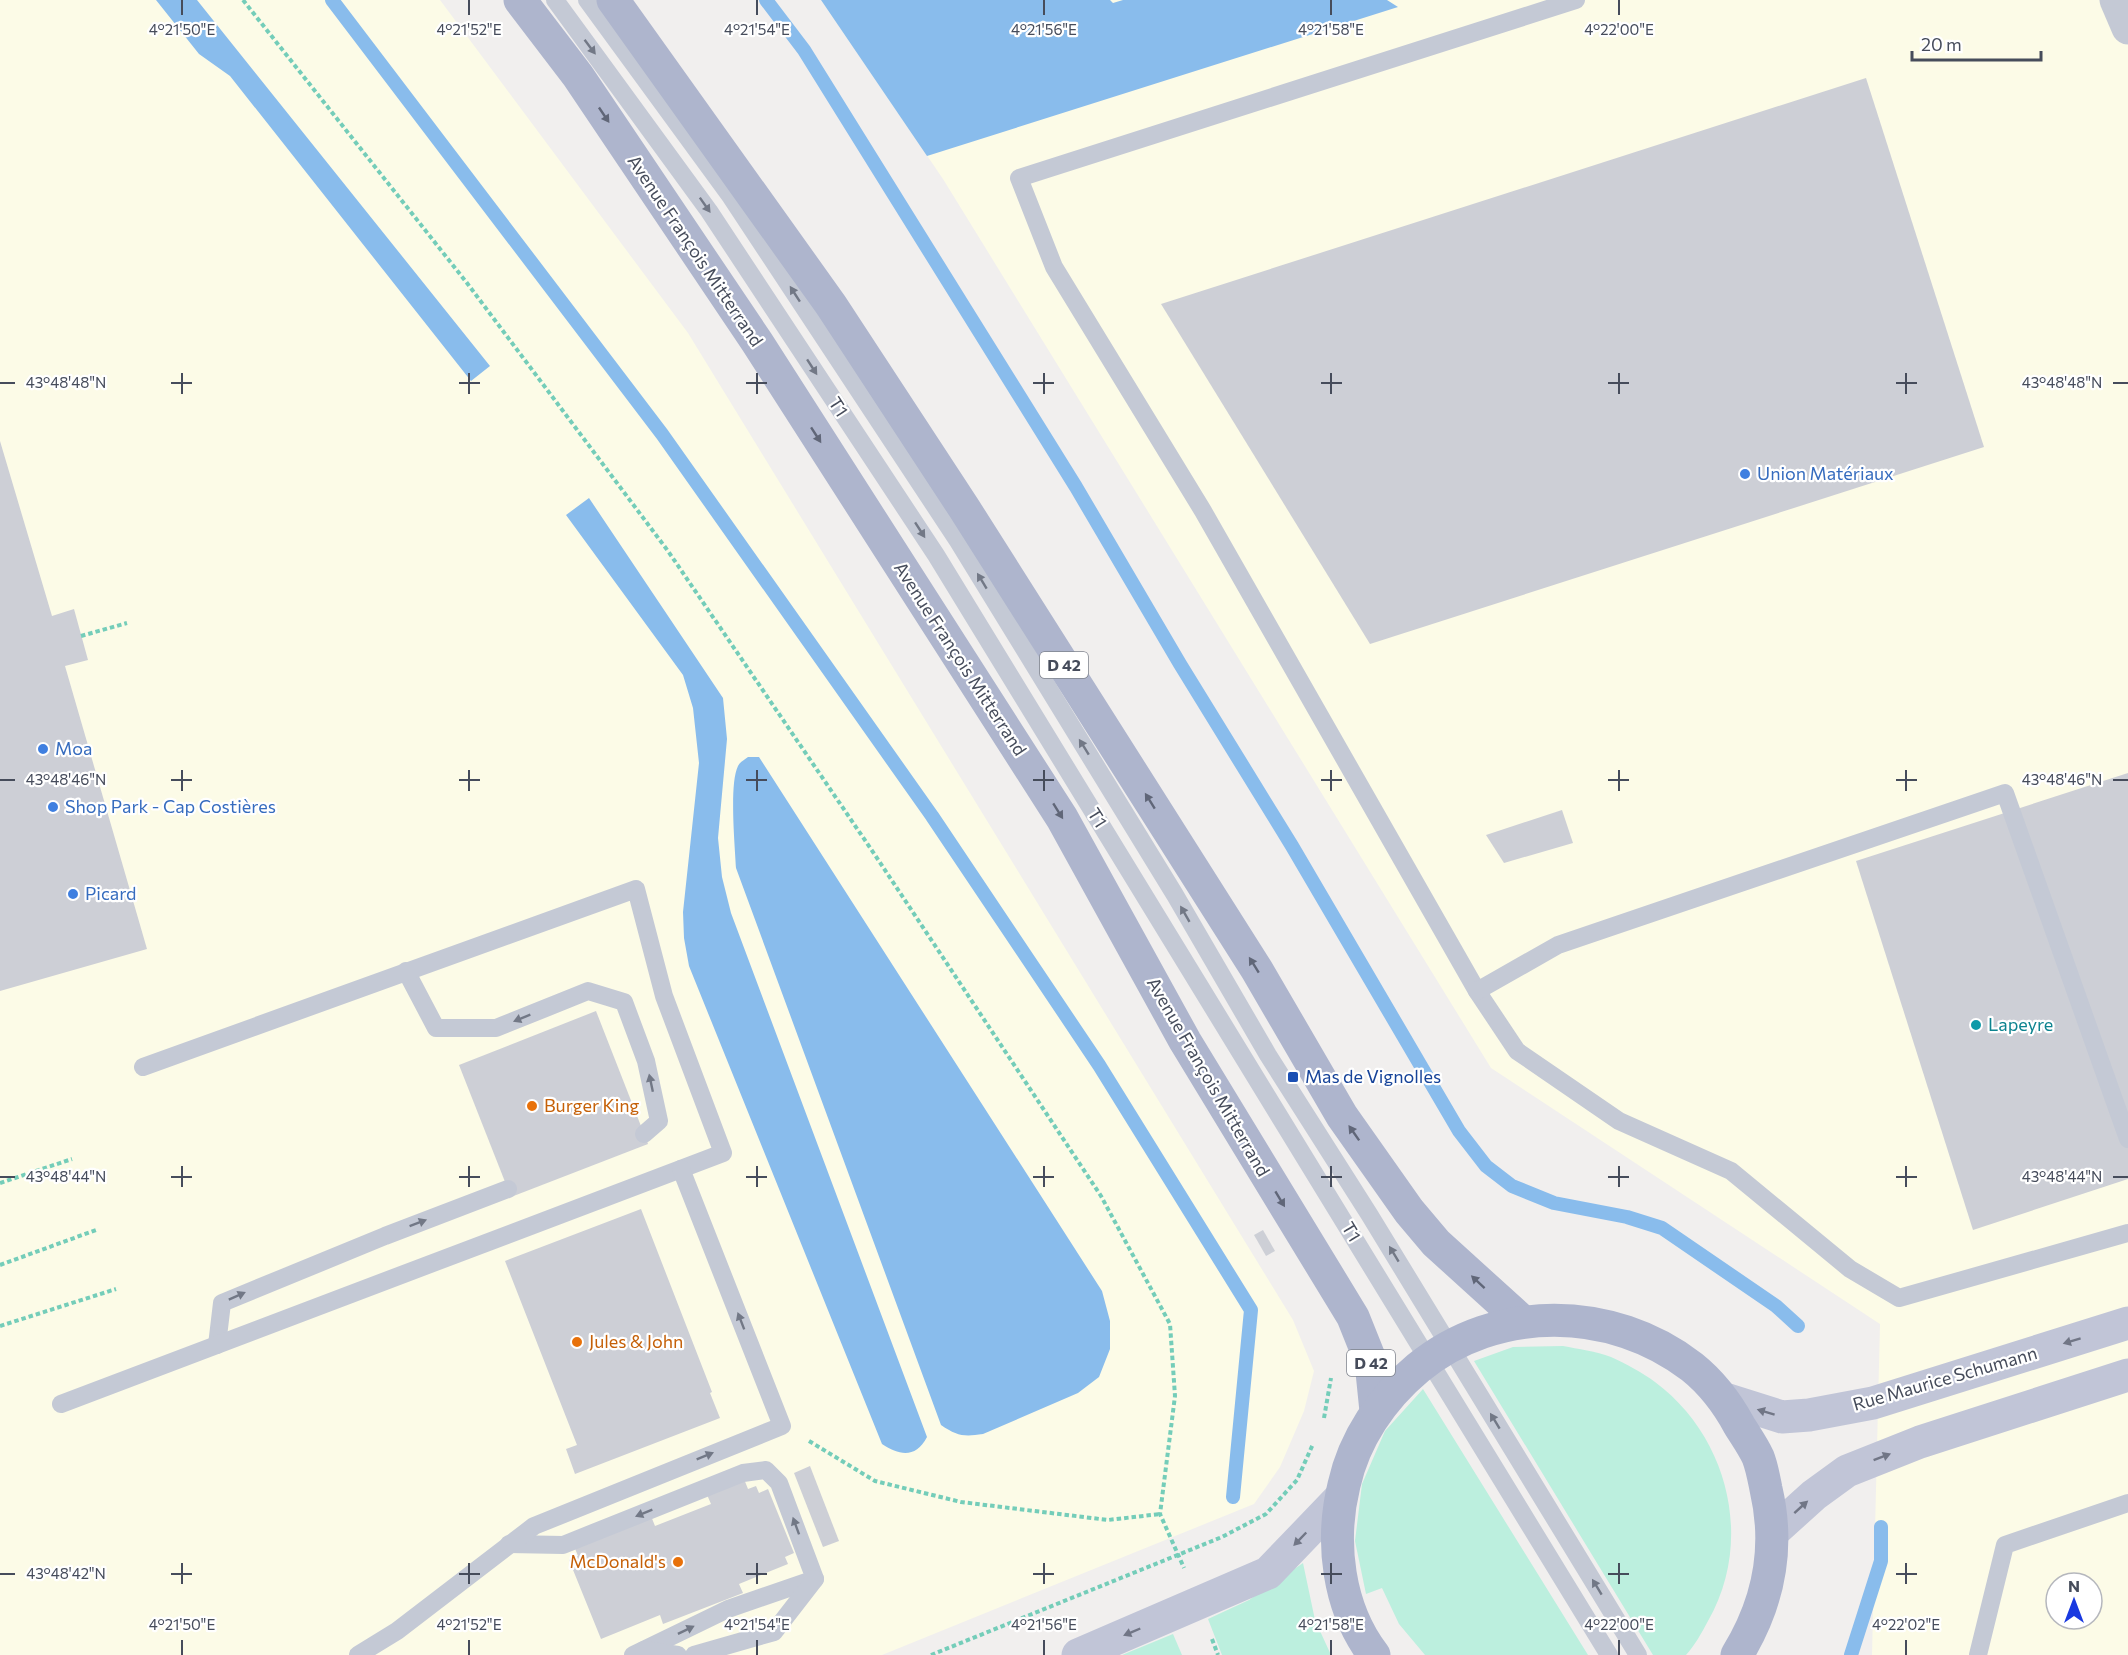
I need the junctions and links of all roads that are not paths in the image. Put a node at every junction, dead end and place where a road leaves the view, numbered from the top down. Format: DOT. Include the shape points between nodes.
graph roads {
  1 [pos="520,0"];
  2 [pos="555,0"];
  3 [pos="587,0"];
  4 [pos="613,0"];
  5 [pos="1576,0"];
  6 [pos="2116,0"];
  7 [pos="2128,28"];
  8 [pos="406,971"];
  9 [pos="1477,991"];
  10 [pos="143,1067"];
  11 [pos="644,1134"];
  12 [pos="2128,1139"];
  13 [pos="681,1168"];
  14 [pos="508,1189"];
  15 [pos="2128,1233"];
  16 [pos="1522,1321"];
  17 [pos="2128,1323"];
  18 [pos="218,1345"];
  19 [pos="1439,1353"];
  20 [pos="2128,1375"];
  21 [pos="1725,1399"];
  22 [pos="61,1404"];
  23 [pos="1376,1412"];
  24 [pos="1341,1497"];
  25 [pos="2128,1503"];
  26 [pos="1773,1532"];
  27 [pos="509,1544"];
  28 [pos="815,1579"];
  29 [pos="638,1652"];
  30 [pos="365,1653"];
  31 [pos="678,1655"];
  32 [pos="694,1655"];
  33 [pos="1078,1655"];
  34 [pos="1374,1655"];
  35 [pos="1609,1655"];
  36 [pos="1638,1655"];
  37 [pos="1737,1655"];
  38 [pos="1978,1655"];
  1 -- 23 [label="main road, Avenue François Mitterrand / D 42, one-way" via="578,76 757,342 1062,818 1185,1041 1353,1317 1371,1362"];
  2 -- 19 [label="lane, T1 / T1, one-way" via="710,211 936,555"];
  19 -- 3 [label="lane, T1 / T1, one-way" via="1369,1214 1268,1055 958,541 731,197"];
  16 -- 4 [label="main road, D 42, one-way" via="1436,1243 1342,1116 1257,970 844,325"];
  5 -- 9 [label="lane" via="1019,178 1054,267 1203,510"];
  6 -- 7 [label="street"];
  8 -- 10 [label="lane"];
  11 -- 8 [label="lane, one-way" via="659,1121 646,1061 624,1002 588,991 496,1029 436,1029"];
  8 -- 13 [label="lane" via="636,889 664,996 723,1153"];
  9 -- 12 [label="lane" via="1558,945 2006,793"];
  9 -- 15 [label="lane" via="1516,1051 1619,1121 1731,1171 1850,1269 1899,1298"];
  13 -- 18 [label="lane"];
  27 -- 13 [label="lane, one-way" via="534,1526 782,1426"];
  18 -- 14 [label="lane, one-way" via="222,1303"];
  16 -- 19 [label="main road" via="1485,1331"];
  16 -- 21 [label="main road" via="1567,1319 1612,1326 1654,1343 1692,1367"];
  17 -- 21 [label="main road, Rue Maurice Schumann, one-way" via="1872,1403 1827,1412 1782,1417"];
  18 -- 22 [label="lane"];
  19 -- 23 [label="main road" via="1404,1380"];
  19 -- 35 [label="lane, T1 / T1"];
  36 -- 19 [label="lane, T1 / T1, one-way"];
  26 -- 20 [label="main road, one-way" via="1847,1471 1920,1442"];
  21 -- 26 [label="main road" via="1759,1458"];
  23 -- 24 [label="main road" via="1357,1446"];
  24 -- 33 [label="main road, one-way" via="1268,1573"];
  24 -- 34 [label="main road" via="1338,1559 1345,1596 1353,1622"];
  25 -- 38 [label="lane" via="2006,1545"];
  26 -- 37 [label="main road" via="1771,1566 1760,1611"];
  28 -- 27 [label="lane, one-way" via="779,1483 766,1470 743,1473 563,1545"];
  27 -- 30 [label="lane"];
  29 -- 28 [label="lane, one-way" via="728,1609"];
  28 -- 32 [label="lane" via="774,1632"];
  29 -- 31 [label="lane"];
}
